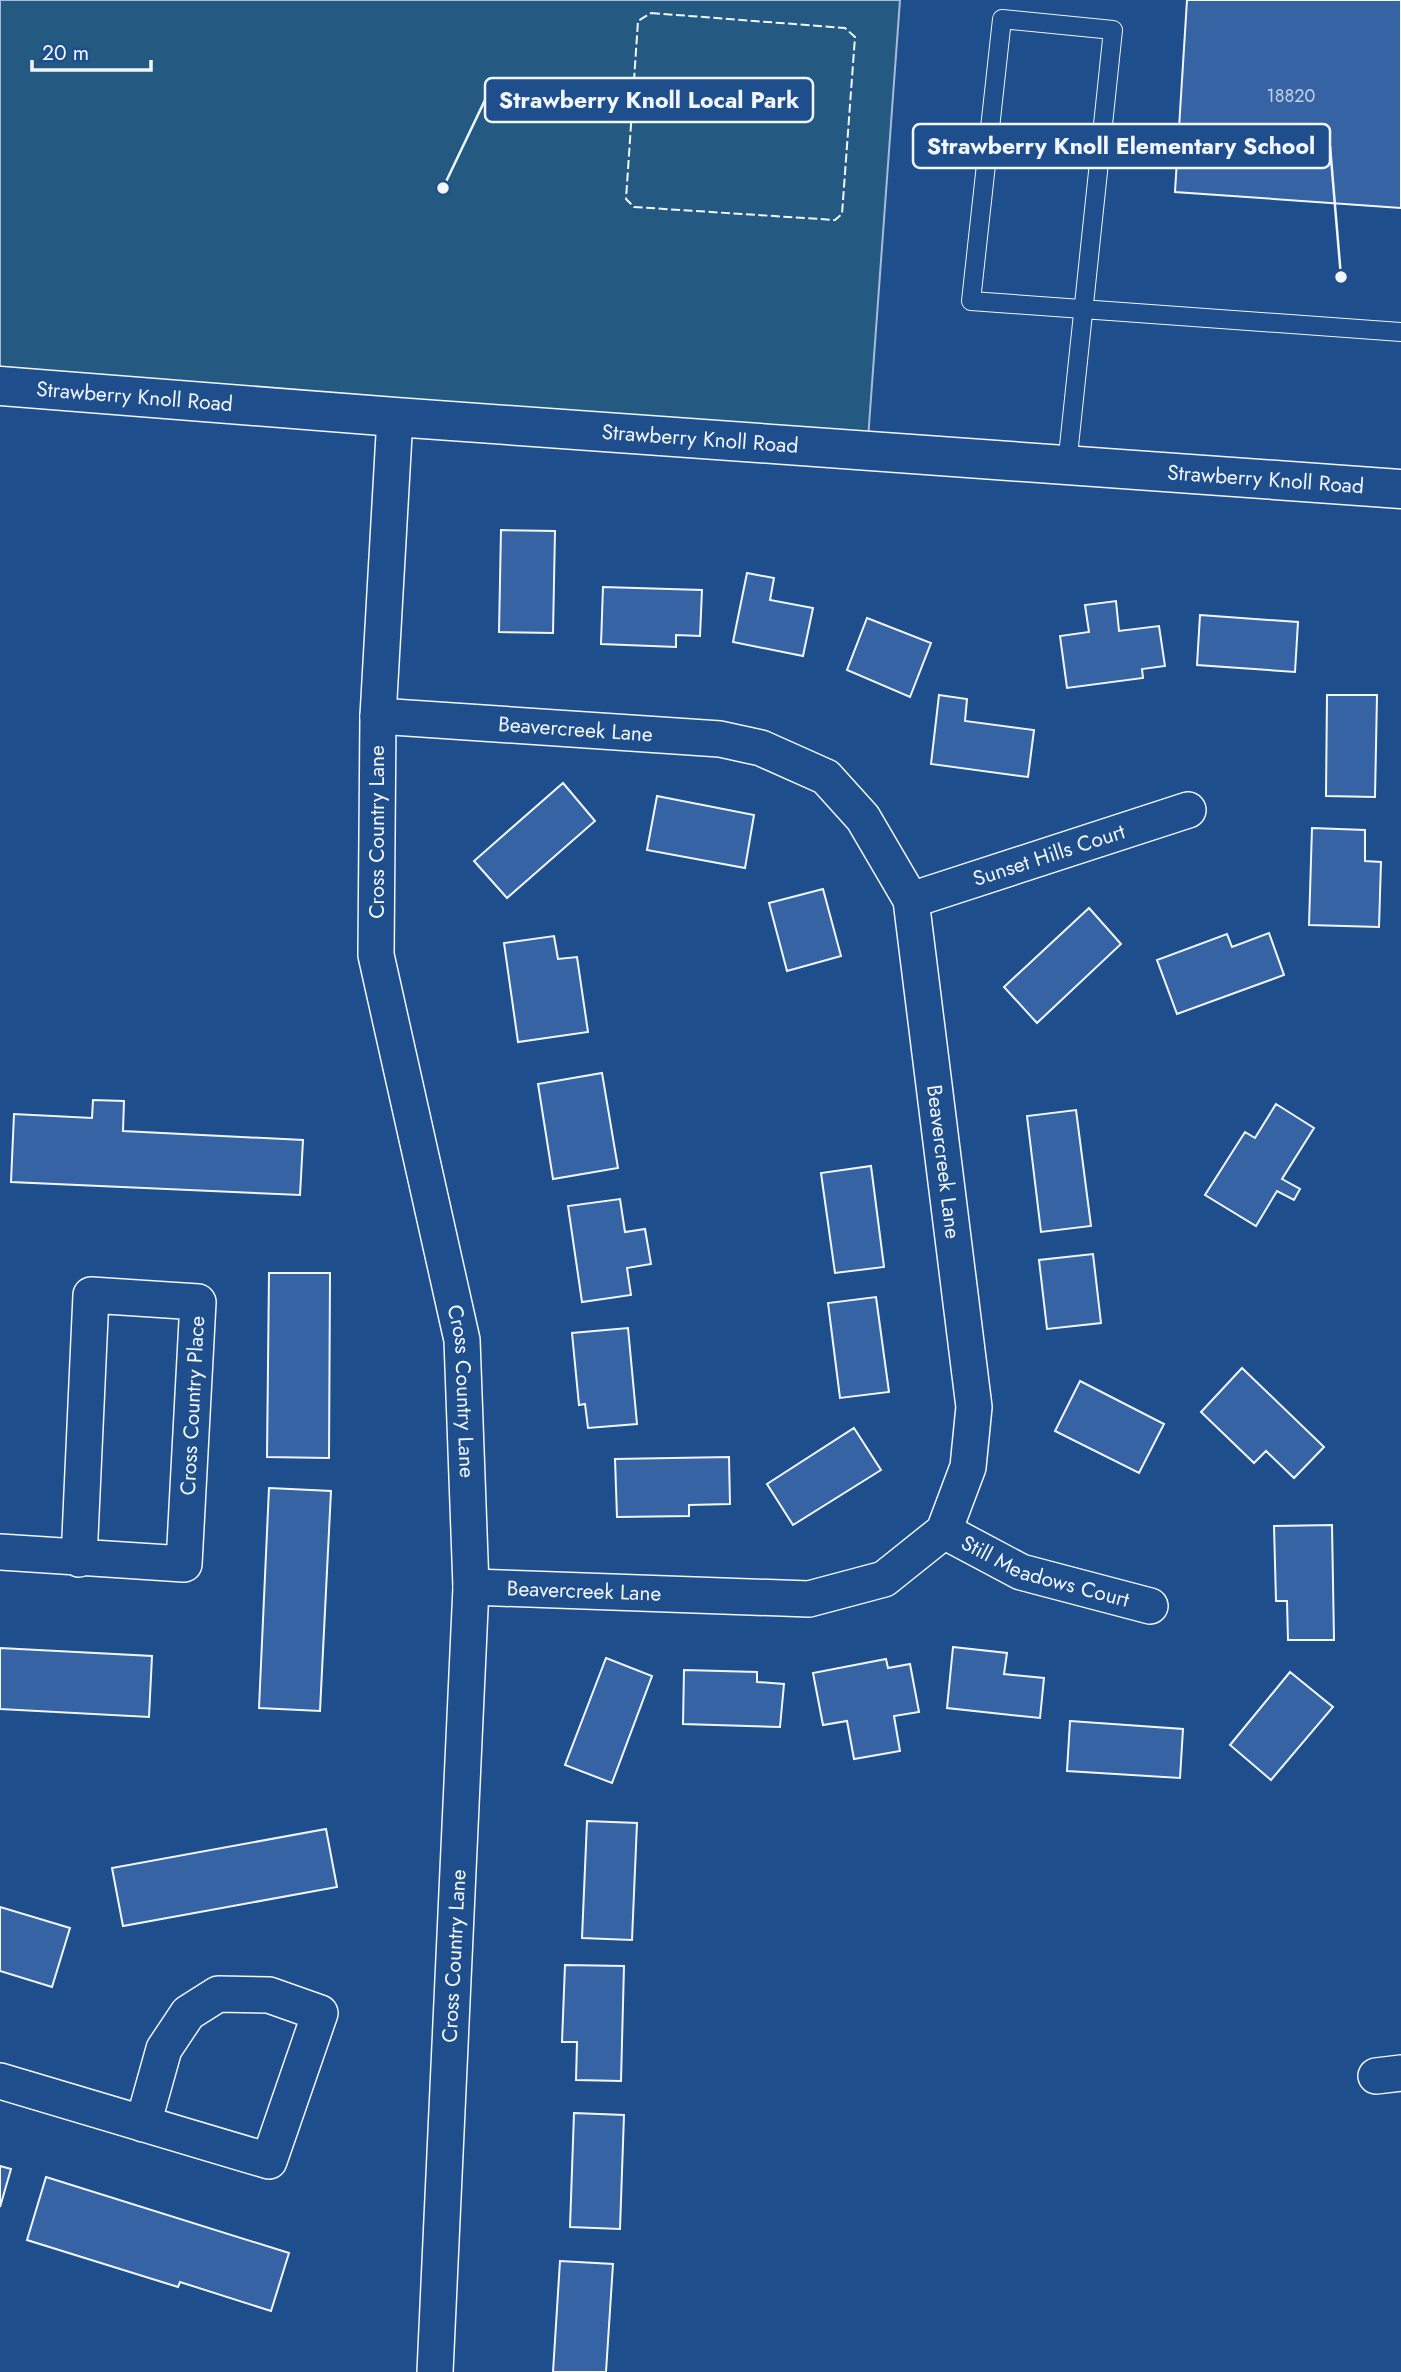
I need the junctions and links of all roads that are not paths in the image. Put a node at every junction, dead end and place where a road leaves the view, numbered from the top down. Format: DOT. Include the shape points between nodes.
graph roads {
  1 [pos="1082,308"];
  2 [pos="1401,332"];
  3 [pos="0,386"];
  4 [pos="395,417"];
  5 [pos="1067,465"];
  6 [pos="1401,489"];
  7 [pos="378,716"];
  8 [pos="1188,810"];
  9 [pos="911,900"];
  10 [pos="944,1531"];
  11 [pos="0,1552"];
  12 [pos="79,1559"];
  13 [pos="471,1587"];
  14 [pos="1150,1606"];
  15 [pos="0,2081"];
  16 [pos="143,2124"];
  17 [pos="435,2372"];
  1 -- 1 [label="lane" via="971,301 1002,19 1113,30"];
  1 -- 2 [label="lane"];
  1 -- 5 [label="lane"];
  3 -- 4 [label="street, Strawberry Knoll Road"];
  4 -- 5 [label="street, Strawberry Knoll Road"];
  4 -- 7 [label="street, Cross Country Lane"];
  5 -- 6 [label="street, Strawberry Knoll Road"];
  7 -- 9 [label="street, Beavercreek Lane" via="720,739 761,748 826,777 863,818"];
  7 -- 13 [label="street, Cross Country Lane" via="376,955 462,1340"];
  8 -- 9 [label="street, Sunset Hills Court"];
  9 -- 10 [label="street, Beavercreek Lane" via="974,1407 968,1467"];
  10 -- 13 [label="street, Beavercreek Lane" via="884,1579 808,1599"];
  10 -- 14 [label="street, Still Meadows Court" via="1021,1572"];
  11 -- 12 [label="street, Cross Country Place"];
  12 -- 12 [label="street, Cross Country Place" via="184,1564 198,1302 91,1295"];
  13 -- 17 [label="street, Cross Country Lane"];
  15 -- 16 [label="street"];
  16 -- 16 [label="street" via="269,2161 320,2013 269,1995 218,1994 188,2013 164,2049"];
}
